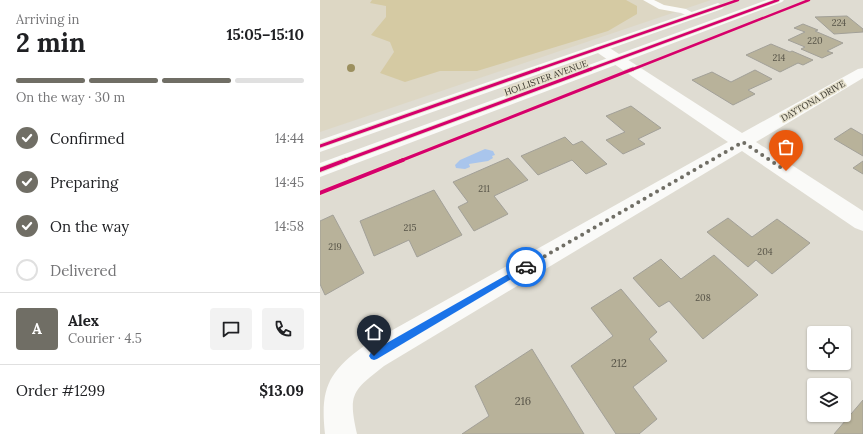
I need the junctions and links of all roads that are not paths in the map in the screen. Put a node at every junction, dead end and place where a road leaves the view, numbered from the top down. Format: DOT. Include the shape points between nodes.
graph roads {
  1 [pos="647,0"];
  2 [pos="738,0"];
  3 [pos="778,0"];
  4 [pos="662,7"];
  5 [pos="693,15"];
  6 [pos="676,21"];
  7 [pos="600,48"];
  8 [pos="618,60"];
  9 [pos="863,72"];
  10 [pos="743,142"];
  11 [pos="320,146"];
  12 [pos="320,170"];
  13 [pos="863,222"];
  14 [pos="341,434"];
  1 -- 4 [label="lane"];
  2 -- 5 [label="main road, HOLLISTER AVENUE"];
  3 -- 8 [label="main road, HOLLISTER AVENUE"];
  4 -- 5 [label="lane" via="683,10"];
  4 -- 6 [label="lane" via="666,16"];
  5 -- 6 [label="main road, HOLLISTER AVENUE"];
  6 -- 7 [label="main road, HOLLISTER AVENUE"];
  7 -- 8 [label="main road"];
  7 -- 11 [label="main road, HOLLISTER AVENUE"];
  8 -- 10 [label="main road"];
  8 -- 12 [label="main road, HOLLISTER AVENUE"];
  9 -- 10 [label="main road, DAYTONA DRIVE"];
  10 -- 13 [label="main road"];
  10 -- 14 [label="main road, DAYTONA DRIVE" via="374,356 353,371 342,383 337,396 336,412"];
}
